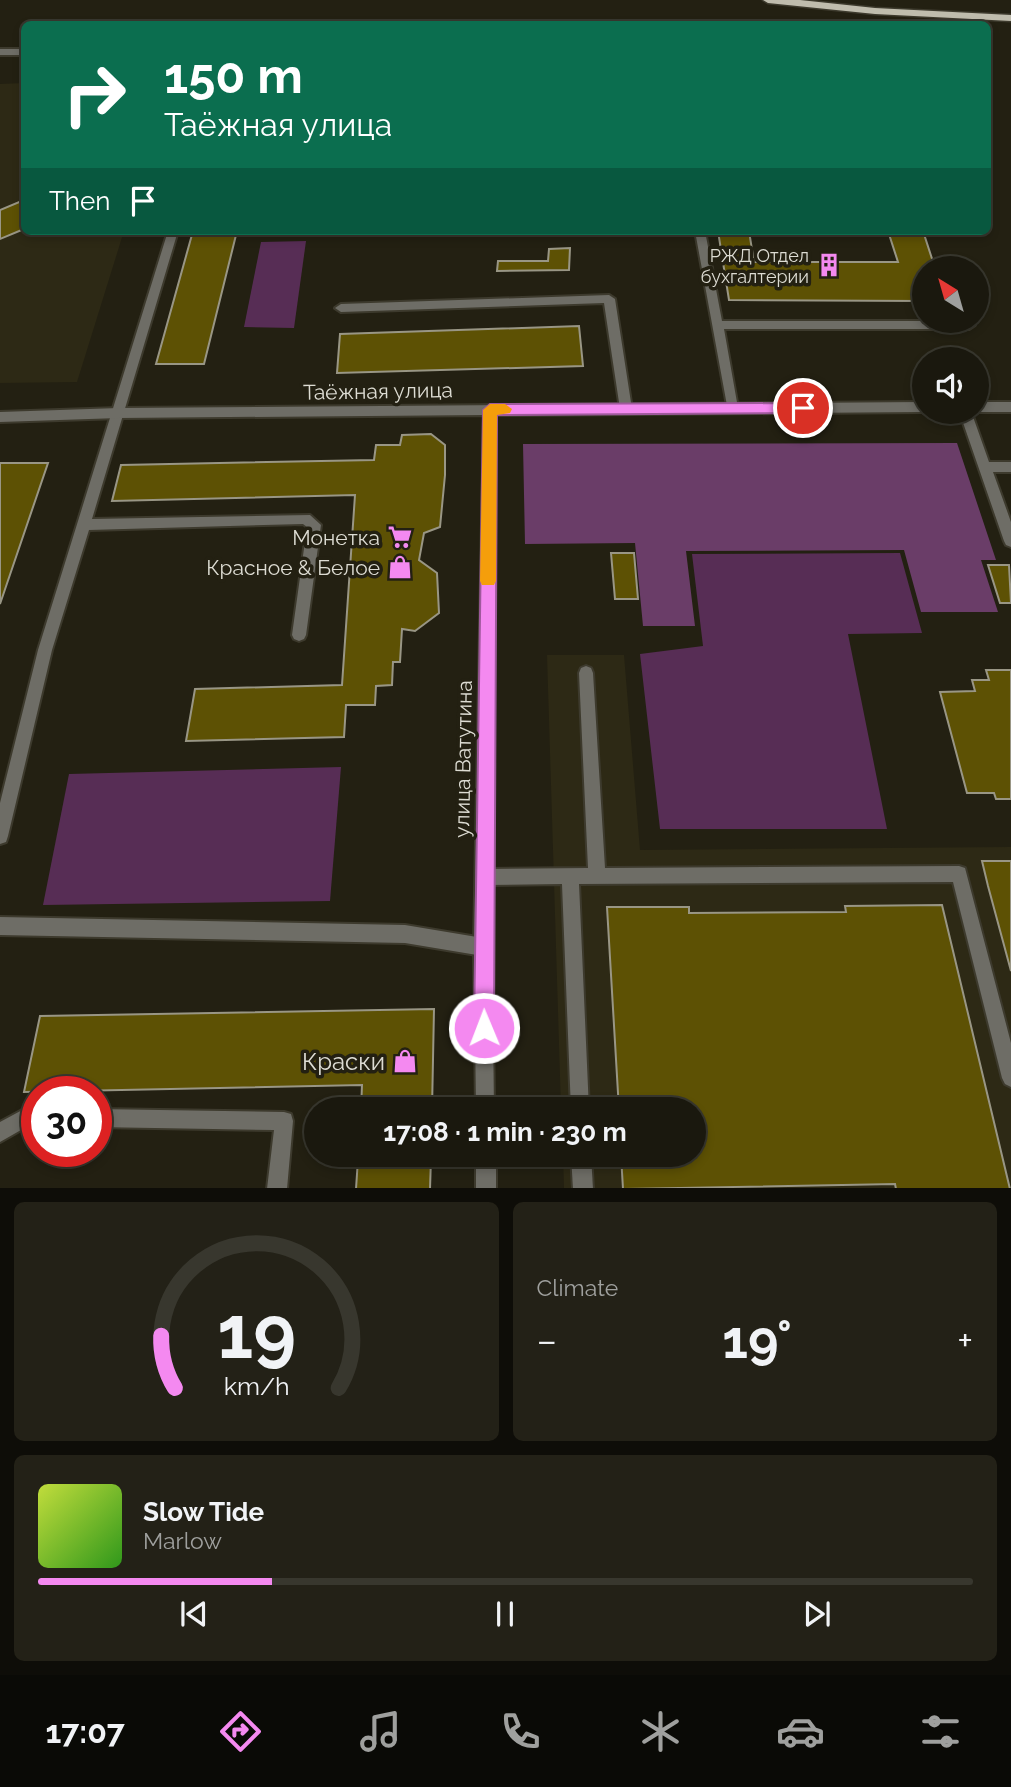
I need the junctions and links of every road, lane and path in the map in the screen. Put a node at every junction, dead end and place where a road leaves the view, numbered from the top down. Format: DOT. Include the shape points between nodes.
graph roads {
  1 [pos="768,0"];
  2 [pos="1011,18"];
  3 [pos="0,52"];
  4 [pos="21,52"];
  5 [pos="172,235"];
  6 [pos="701,235"];
  7 [pos="341,308"];
  8 [pos="717,325"];
  9 [pos="912,325"];
  10 [pos="912,407"];
  11 [pos="989,407"];
  12 [pos="1011,407"];
  13 [pos="732,408"];
  14 [pos="626,409"];
  15 [pos="490,410"];
  16 [pos="119,413"];
  17 [pos="0,417"];
  18 [pos="969,424"];
  19 [pos="984,467"];
  20 [pos="1011,467"];
  21 [pos="82,525"];
  22 [pos="1011,541"];
  23 [pos="299,635"];
  24 [pos="586,673"];
  25 [pos="3,806"];
  26 [pos="0,836"];
  27 [pos="570,876"];
  28 [pos="597,876"];
  29 [pos="484,877"];
  30 [pos="0,926"];
  31 [pos="483,947"];
  32 [pos="1006,1037"];
  33 [pos="1011,1078"];
  34 [pos="485,1097"];
  35 [pos="579,1097"];
  36 [pos="112,1118"];
  37 [pos="21,1120"];
  38 [pos="0,1133"];
  39 [pos="486,1167"];
  40 [pos="582,1167"];
  41 [pos="277,1188"];
  42 [pos="486,1188"];
  43 [pos="583,1188"];
  1 -- 2 [label="main road"];
  3 -- 4 [label="street"];
  5 -- 16 [label="street"];
  6 -- 8 [label="street"];
  7 -- 14 [label="street" via="610,299"];
  8 -- 9 [label="street"];
  8 -- 13 [label="street"];
  10 -- 13 [label="street, Таёжная улица"];
  11 -- 12 [label="street"];
  13 -- 14 [label="street, Таёжная улица"];
  14 -- 15 [label="street, Таёжная улица"];
  15 -- 16 [label="street, Таёжная улица"];
  15 -- 29 [label="street, улица Ватутина"];
  16 -- 17 [label="street, Таёжная улица"];
  16 -- 21 [label="street"];
  18 -- 19 [label="street"];
  19 -- 20 [label="street"];
  19 -- 22 [label="street"];
  21 -- 23 [label="street" via="305,519 314,525"];
  21 -- 25 [label="street"];
  24 -- 28 [label="street"];
  25 -- 26 [label="street"];
  27 -- 28 [label="street"];
  27 -- 29 [label="street"];
  27 -- 35 [label="street"];
  28 -- 32 [label="street" via="959,874"];
  29 -- 31 [label="street, улица Ватутина"];
  30 -- 31 [label="street" via="405,934"];
  31 -- 34 [label="street, улица Ватутина"];
  32 -- 33 [label="street"];
  36 -- 41 [label="street" via="284,1122"];
  37 -- 38 [label="street"];
  39 -- 42 [label="street"];
  40 -- 43 [label="street"];
}
